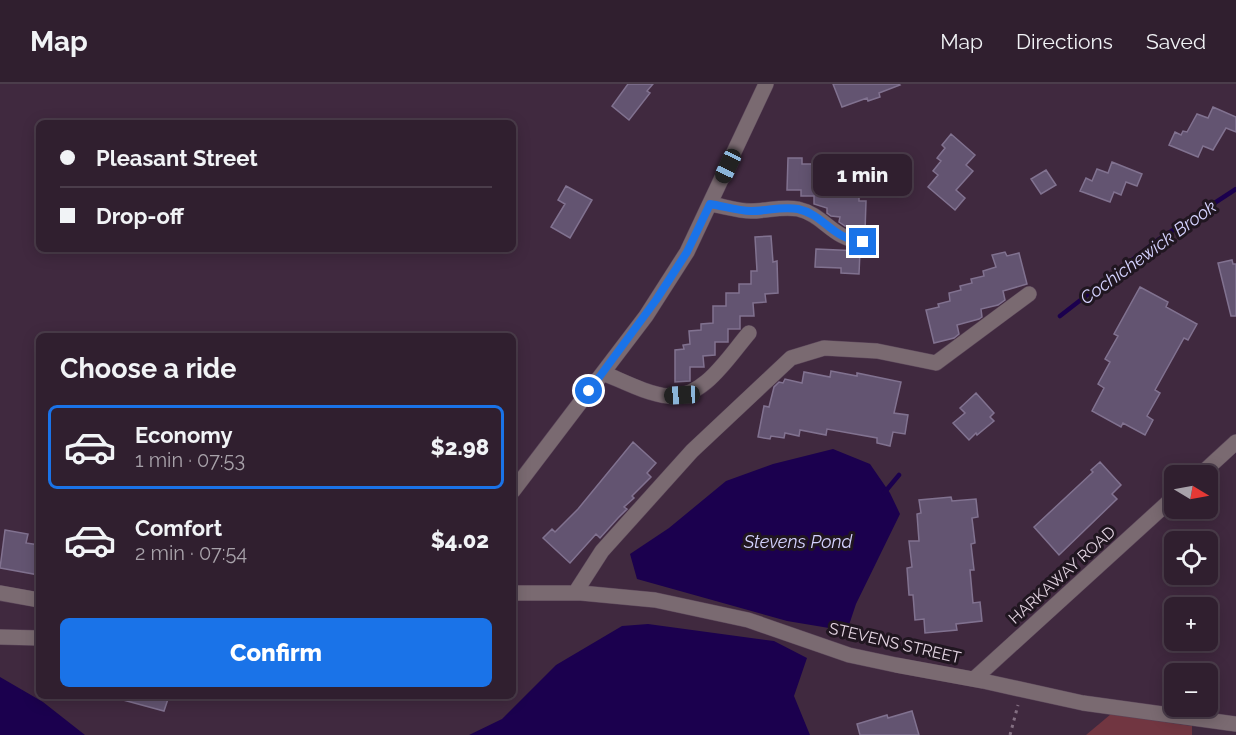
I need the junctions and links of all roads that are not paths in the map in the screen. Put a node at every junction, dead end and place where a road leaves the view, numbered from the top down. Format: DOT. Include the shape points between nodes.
graph roads {
  1 [pos="766,84"];
  2 [pos="710,204"];
  3 [pos="863,242"];
  4 [pos="1029,294"];
  5 [pos="749,333"];
  6 [pos="603,373"];
  7 [pos="1236,442"];
  8 [pos="1211,465"];
  9 [pos="516,487"];
  10 [pos="1164,506"];
  11 [pos="0,593"];
  12 [pos="516,593"];
  13 [pos="575,593"];
  14 [pos="36,599"];
  15 [pos="0,637"];
  16 [pos="36,638"];
  17 [pos="974,679"];
  18 [pos="1236,724"];
  1 -- 2 [label="street"];
  2 -- 3 [label="street" via="750,211 799,209 817,217 833,232"];
  2 -- 6 [label="street" via="687,252"];
  4 -- 13 [label="street" via="936,363 877,351 824,348 790,358 692,451 602,551"];
  5 -- 6 [label="street" via="701,387 682,395 668,396"];
  6 -- 9 [label="street"];
  7 -- 8 [label="street"];
  10 -- 17 [label="street, HARKAWAY ROAD"];
  11 -- 14 [label="street"];
  12 -- 13 [label="street, STEVENS STREET"];
  13 -- 17 [label="street, STEVENS STREET" via="655,600 719,613 849,655"];
  15 -- 16 [label="street"];
  17 -- 18 [label="street, STEVENS STREET" via="1083,704"];
}
